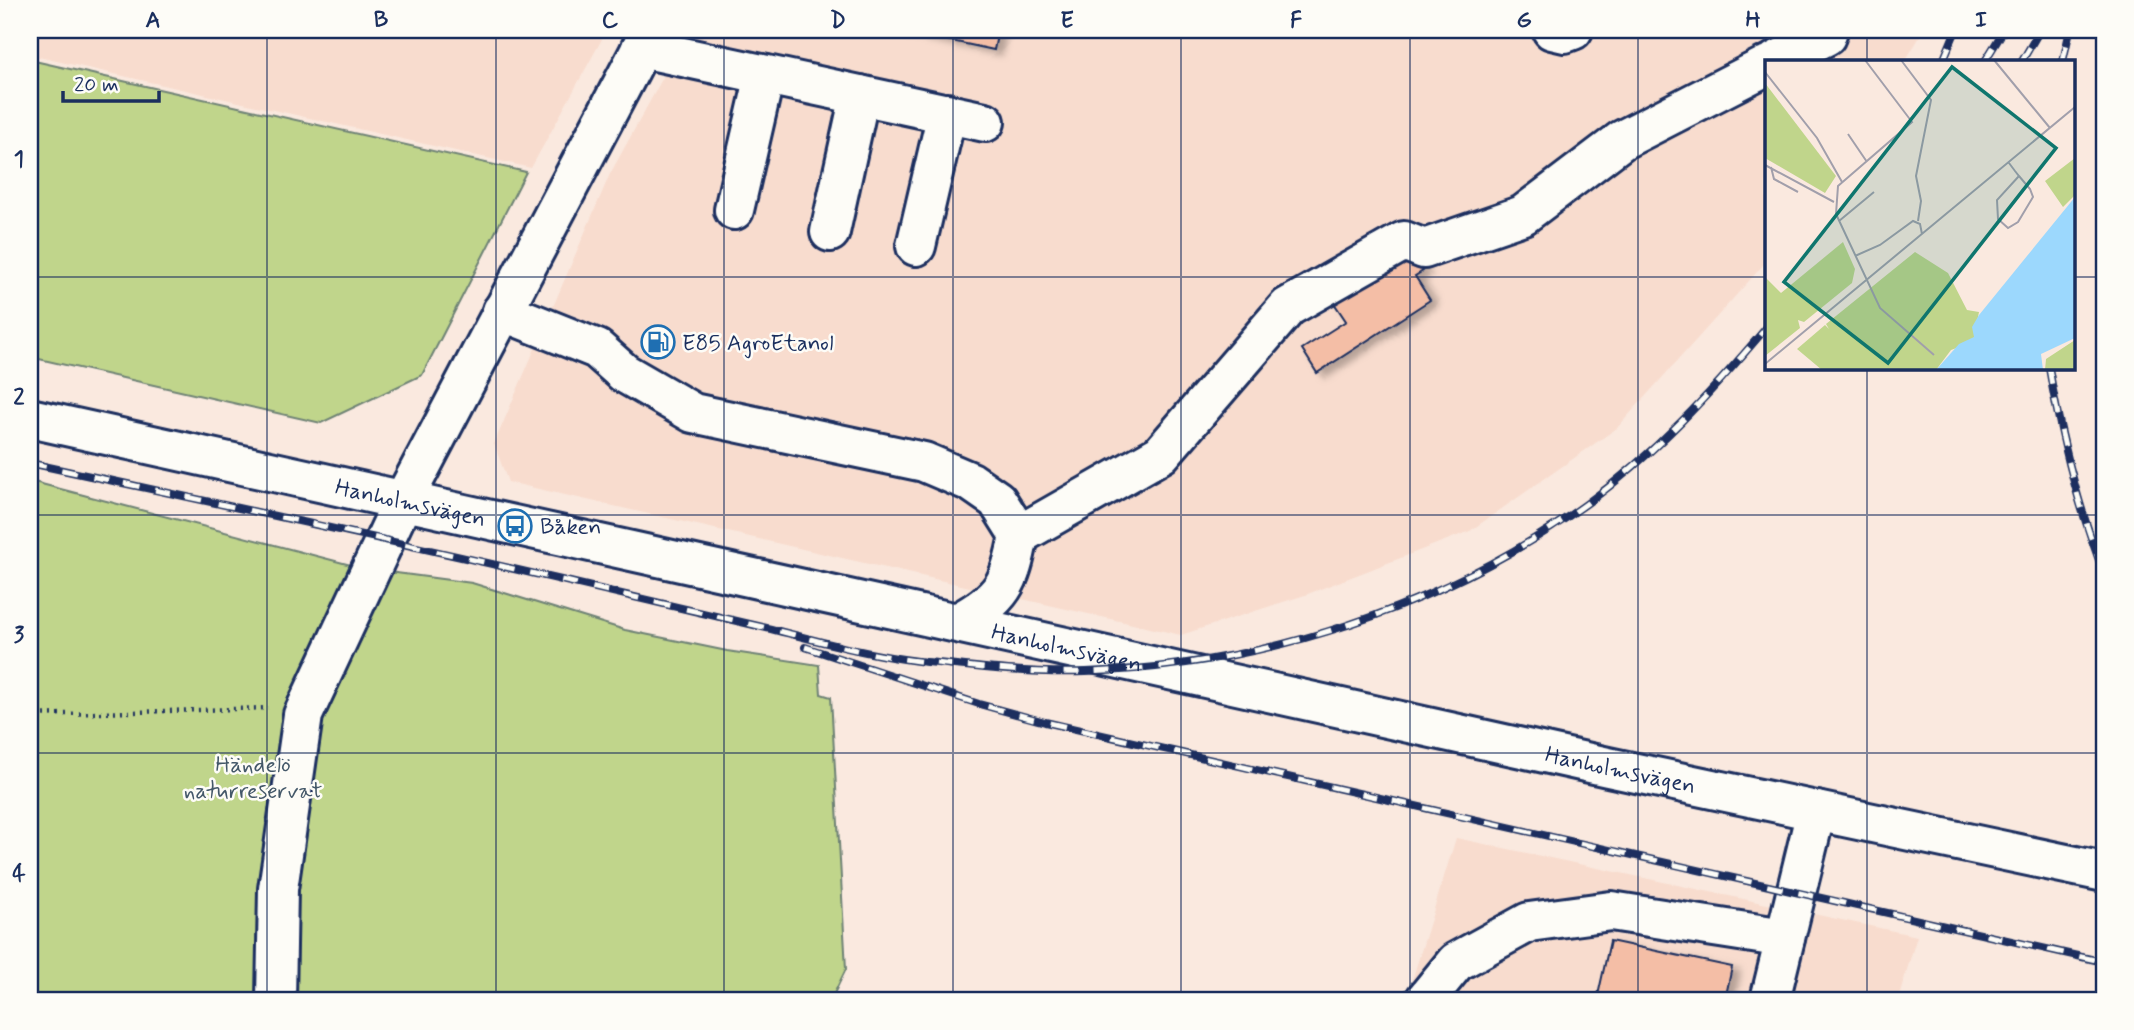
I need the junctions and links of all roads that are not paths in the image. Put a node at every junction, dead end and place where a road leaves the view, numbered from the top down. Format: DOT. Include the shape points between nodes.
graph roads {
  1 [pos="1552,30"];
  2 [pos="1573,30"];
  3 [pos="1828,30"];
  4 [pos="646,39"];
  5 [pos="1778,60"];
  6 [pos="1765,67"];
  7 [pos="765,75"];
  8 [pos="860,95"];
  9 [pos="947,113"];
  10 [pos="985,122"];
  11 [pos="734,210"];
  12 [pos="830,232"];
  13 [pos="916,246"];
  14 [pos="502,311"];
  15 [pos="30,418"];
  16 [pos="403,501"];
  17 [pos="1017,547"];
  18 [pos="959,622"];
  19 [pos="1816,811"];
  20 [pos="2104,872"];
  21 [pos="1785,938"];
  22 [pos="276,1000"];
  23 [pos="1425,1000"];
  24 [pos="1770,1000"];
  1 -- 2 [label="street"];
  3 -- 5 [label="street" via="1826,36"];
  4 -- 7 [label="street"];
  4 -- 14 [label="street"];
  6 -- 17 [label="street" via="1622,140 1523,215 1424,249 1404,241 1287,307 1161,454"];
  7 -- 8 [label="street"];
  7 -- 11 [label="street"];
  8 -- 9 [label="street"];
  8 -- 12 [label="street"];
  9 -- 10 [label="street"];
  9 -- 13 [label="street"];
  14 -- 16 [label="street"];
  14 -- 17 [label="street" via="597,349 624,373 693,413 924,462 971,482 998,500"];
  15 -- 16 [label="street, Hanholmsvägen"];
  16 -- 18 [label="street, Hanholmsvägen"];
  16 -- 22 [label="street" via="303,715 278,889"];
  17 -- 18 [label="street" via="1006,584 989,606"];
  18 -- 19 [label="street, Hanholmsvägen"];
  19 -- 20 [label="street, Hanholmsvägen"];
  19 -- 21 [label="street"];
  21 -- 23 [label="street" via="1611,911 1529,922 1456,962"];
  21 -- 24 [label="street"];
}
